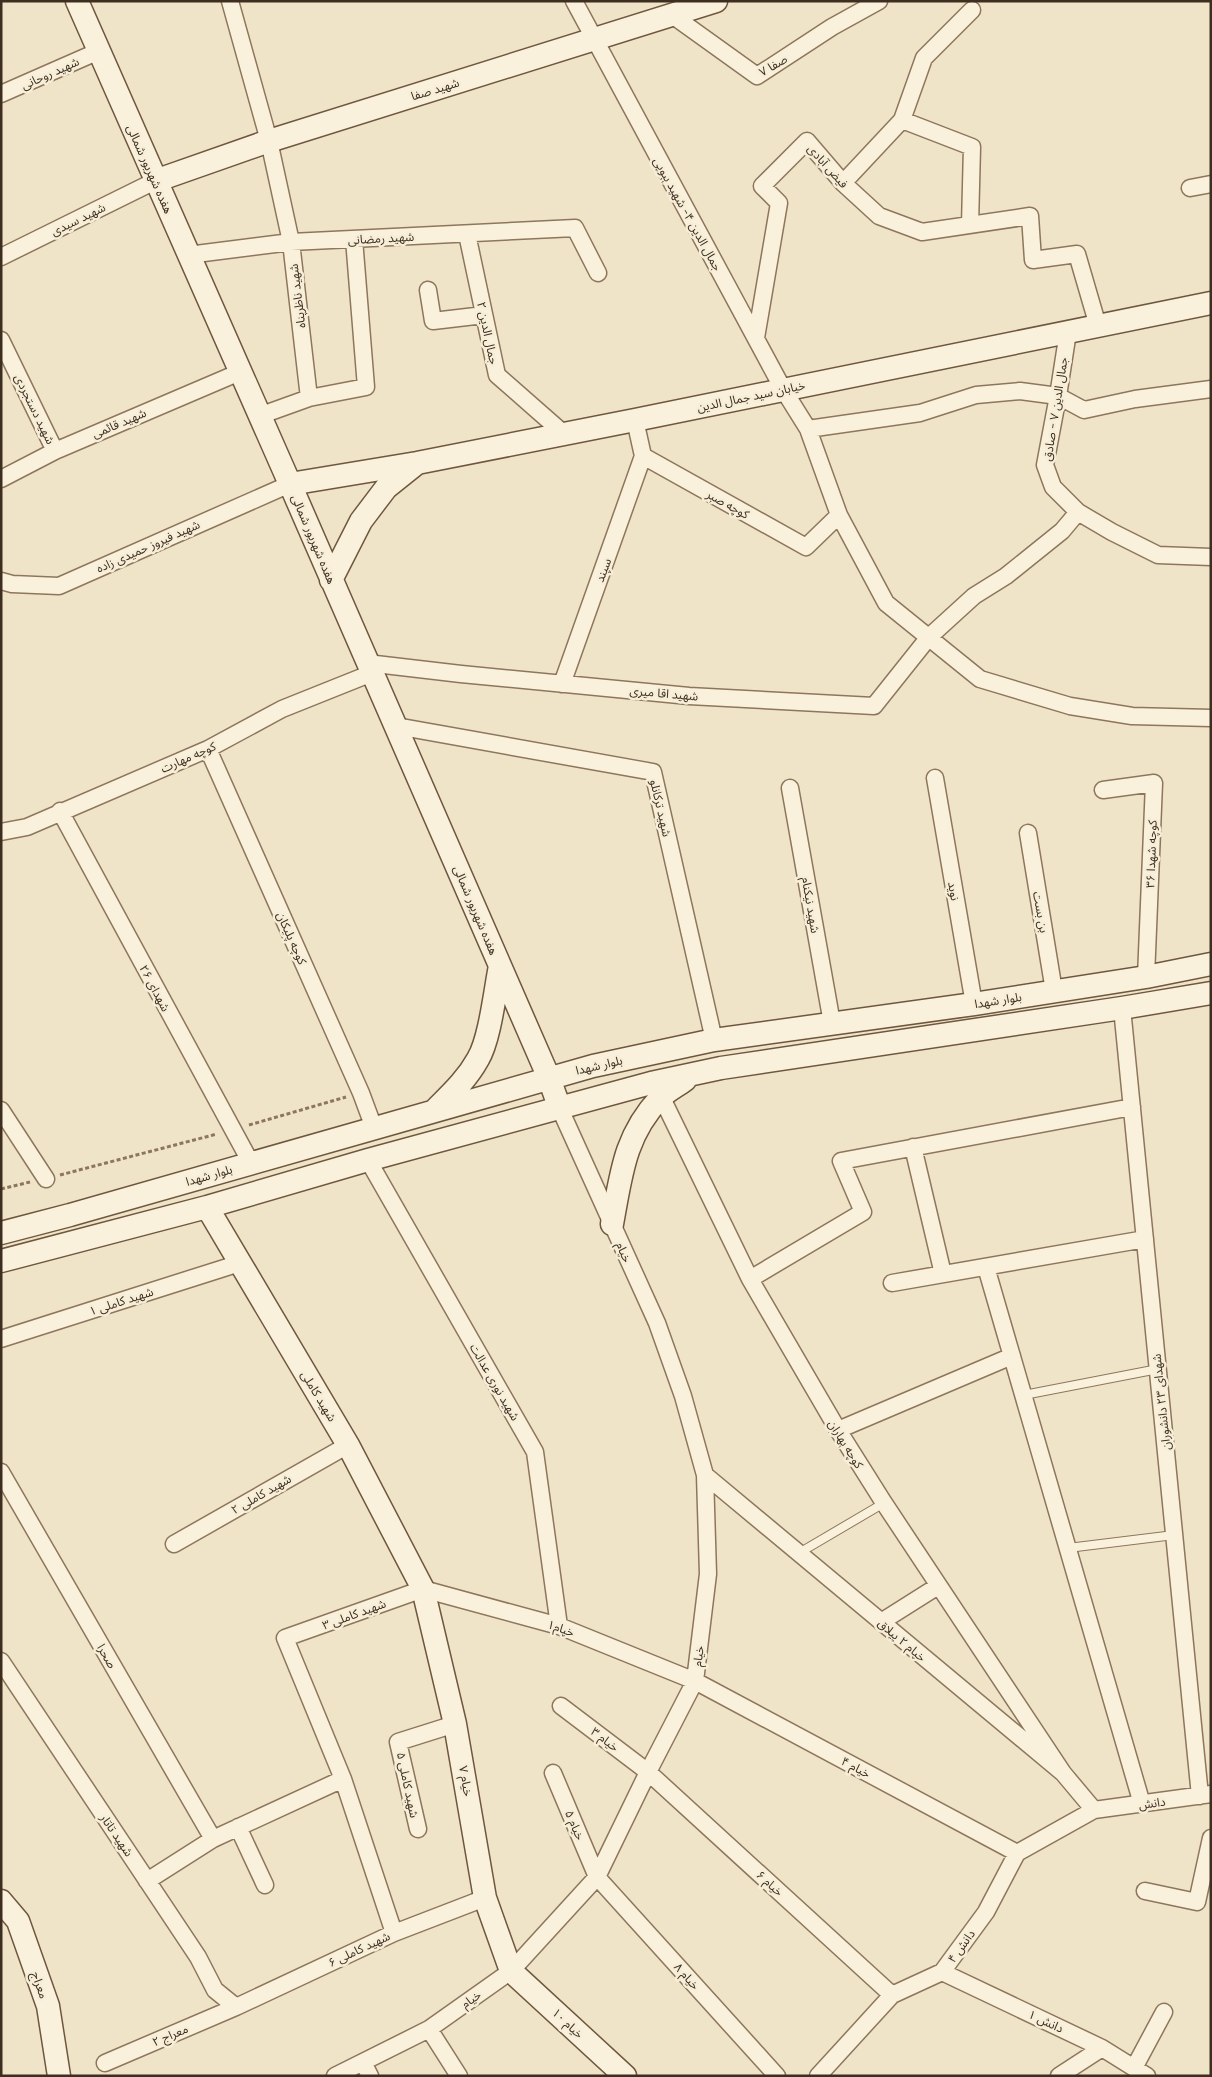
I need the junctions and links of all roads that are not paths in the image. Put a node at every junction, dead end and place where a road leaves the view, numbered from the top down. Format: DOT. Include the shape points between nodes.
graph roads {
  1 [pos="77,1"];
  2 [pos="230,1"];
  3 [pos="716,1"];
  4 [pos="879,1"];
  5 [pos="576,2"];
  6 [pos="972,10"];
  7 [pos="672,15"];
  8 [pos="593,40"];
  9 [pos="98,51"];
  10 [pos="1,94"];
  11 [pos="902,120"];
  12 [pos="269,141"];
  13 [pos="155,181"];
  14 [pos="843,183"];
  15 [pos="1211,184"];
  16 [pos="1190,188"];
  17 [pos="970,225"];
  18 [pos="467,234"];
  19 [pos="354,239"];
  20 [pos="291,242"];
  21 [pos="188,255"];
  22 [pos="1,257"];
  23 [pos="598,273"];
  24 [pos="428,290"];
  25 [pos="1211,303"];
  26 [pos="484,316"];
  27 [pos="1098,326"];
  28 [pos="1068,332"];
  29 [pos="756,338"];
  30 [pos="1,340"];
  31 [pos="240,372"];
  32 [pos="783,389"];
  33 [pos="1211,389"];
  34 [pos="1058,396"];
  35 [pos="309,398"];
  36 [pos="259,416"];
  37 [pos="635,420"];
  38 [pos="808,429"];
  39 [pos="563,433"];
  40 [pos="55,451"];
  41 [pos="643,456"];
  42 [pos="418,463"];
  43 [pos="1,479"];
  44 [pos="290,484"];
  45 [pos="1078,512"];
  46 [pos="839,515"];
  47 [pos="1211,557"];
  48 [pos="1,580"];
  49 [pos="331,580"];
  50 [pos="929,638"];
  51 [pos="370,668"];
  52 [pos="562,684"];
  53 [pos="1211,718"];
  54 [pos="396,726"];
  55 [pos="208,749"];
  56 [pos="935,778"];
  57 [pos="790,788"];
  58 [pos="1103,790"];
  59 [pos="60,811"];
  60 [pos="1,832"];
  61 [pos="1028,833"];
  62 [pos="1211,964"];
  63 [pos="500,966"];
  64 [pos="1146,977"];
  65 [pos="1054,991"];
  66 [pos="1211,993"];
  67 [pos="974,1004"];
  68 [pos="1122,1008"];
  69 [pos="832,1023"];
  70 [pos="714,1040"];
  71 [pos="666,1050"];
  72 [pos="549,1078"];
  73 [pos="665,1088"];
  74 [pos="468,1101"];
  75 [pos="1132,1107"];
  76 [pos="560,1109"];
  77 [pos="1,1110"];
  78 [pos="435,1111"];
  79 [pos="374,1128"];
  80 [pos="475,1132"];
  81 [pos="914,1147"];
  82 [pos="368,1160"];
  83 [pos="251,1163"];
  84 [pos="46,1179"];
  85 [pos="207,1206"];
  86 [pos="612,1224"];
  87 [pos="1,1233"];
  88 [pos="1145,1239"];
  89 [pos="1,1261"];
  90 [pos="240,1263"];
  91 [pos="986,1267"];
  92 [pos="943,1274"];
  93 [pos="750,1279"];
  94 [pos="892,1283"];
  95 [pos="1,1340"];
  96 [pos="1012,1356"];
  97 [pos="1158,1369"];
  98 [pos="1024,1395"];
  99 [pos="838,1430"];
  100 [pos="348,1445"];
  101 [pos="1,1472"];
  102 [pos="705,1476"];
  103 [pos="884,1503"];
  104 [pos="1174,1534"];
  105 [pos="174,1544"];
  106 [pos="1068,1548"];
  107 [pos="799,1553"];
  108 [pos="938,1586"];
  109 [pos="423,1589"];
  110 [pos="881,1622"];
  111 [pos="559,1626"];
  112 [pos="1,1660"];
  113 [pos="695,1681"];
  114 [pos="561,1706"];
  115 [pos="455,1724"];
  116 [pos="553,1772"];
  117 [pos="648,1772"];
  118 [pos="1063,1773"];
  119 [pos="343,1779"];
  120 [pos="1206,1795"];
  121 [pos="1142,1804"];
  122 [pos="1094,1810"];
  123 [pos="238,1827"];
  124 [pos="418,1829"];
  125 [pos="1211,1838"];
  126 [pos="212,1839"];
  127 [pos="1017,1853"];
  128 [pos="597,1876"];
  129 [pos="147,1881"];
  130 [pos="265,1885"];
  131 [pos="1145,1890"];
  132 [pos="485,1898"];
  133 [pos="1,1901"];
  134 [pos="394,1933"];
  135 [pos="511,1971"];
  136 [pos="942,1972"];
  137 [pos="892,1995"];
  138 [pos="236,2007"];
  139 [pos="1164,2012"];
  140 [pos="429,2029"];
  141 [pos="1102,2048"];
  142 [pos="105,2063"];
  143 [pos="367,2069"];
  144 [pos="1140,2072"];
  145 [pos="60,2076"];
  146 [pos="335,2076"];
  147 [pos="458,2076"];
  148 [pos="625,2076"];
  149 [pos="777,2076"];
  150 [pos="818,2076"];
  151 [pos="1060,2076"];
  1 -- 9 [label="main road, هفده شهریور شمالی"];
  2 -- 12 [label="street, شهید ناظرپناه"];
  3 -- 7 [label="main road, شهید صفا"];
  4 -- 7 [label="street, صفا ۷" via="832,26 757,76"];
  5 -- 8 [label="street, جمال الدین ۴- شهید ببویی"];
  6 -- 11 [label="street" via="924,58"];
  7 -- 8 [label="main road, شهید صفا"];
  8 -- 12 [label="main road, شهید صفا"];
  8 -- 29 [label="street, جمال الدین ۴- شهید ببویی"];
  9 -- 10 [label="street, شهید روحانی"];
  9 -- 13 [label="main road, هفده شهریور شمالی"];
  11 -- 14 [label="street"];
  11 -- 17 [label="street" via="972,147"];
  12 -- 13 [label="main road, شهید صفا"];
  12 -- 20 [label="street, شهید ناظرپناه"];
  13 -- 21 [label="main road, هفده شهریور شمالی"];
  13 -- 22 [label="street, شهید سیدی"];
  14 -- 17 [label="street, فیض آبادی" via="879,216 922,232"];
  14 -- 29 [label="street, فیض آبادی" via="807,141 762,186 779,203"];
  15 -- 16 [label="street"];
  17 -- 27 [label="street, فیض آبادی" via="1030,216 1033,260 1077,254"];
  18 -- 19 [label="street, شهید رمضانی"];
  18 -- 23 [label="street, شهید رمضانی" via="575,228"];
  18 -- 26 [label="street, جمال الدین ۲"];
  19 -- 20 [label="street, شهید رمضانی"];
  19 -- 35 [label="street" via="366,388"];
  20 -- 21 [label="street, شهید رمضانی"];
  20 -- 35 [label="street, شهید ناظرپناه"];
  21 -- 31 [label="main road, هفده شهریور شمالی"];
  24 -- 26 [label="street" via="433,321"];
  25 -- 27 [label="main road, خیابان سید جمال الدین"];
  26 -- 39 [label="street, جمال الدین ۲" via="496,375"];
  27 -- 28 [label="main road, خیابان سید جمال الدین"];
  28 -- 32 [label="main road, خیابان سید جمال الدین"];
  28 -- 34 [label="street, جمال الدین ۷ - صادق"];
  29 -- 32 [label="street, جمال الدین ۴- شهید ببویی"];
  30 -- 40 [label="street, شهید دستجردی"];
  31 -- 36 [label="main road, هفده شهریور شمالی"];
  31 -- 40 [label="street, شهید قائمی"];
  32 -- 37 [label="main road, خیابان سید جمال الدین"];
  32 -- 38 [label="street, جمال الدین ۴- شهید ببویی"];
  33 -- 34 [label="street" via="1135,399 1084,410"];
  34 -- 38 [label="street" via="1020,391 976,396 920,413"];
  34 -- 45 [label="street, جمال الدین ۷ - صادق" via="1045,465 1053,487"];
  35 -- 36 [label="street"];
  36 -- 44 [label="main road, هفده شهریور شمالی"];
  37 -- 39 [label="main road, خیابان سید جمال الدین"];
  37 -- 41 [label="street"];
  38 -- 46 [label="street, جمال الدین ۴- شهید ببویی"];
  39 -- 42 [label="main road, خیابان سید جمال الدین"];
  40 -- 43 [label="street, شهید قائمی"];
  41 -- 46 [label="street, کوچه صبر" via="806,547"];
  41 -- 52 [label="street, سپند"];
  42 -- 44 [label="main road, خیابان سید جمال الدین"];
  42 -- 49 [label="main road" via="386,488 361,521"];
  44 -- 48 [label="street, شهید فیروز حمیدی زاده" via="59,586 12,584"];
  44 -- 49 [label="main road, هفده شهریور شمالی"];
  45 -- 47 [label="street, جمال الدین ۷ - صادق" via="1158,555"];
  45 -- 50 [label="street" via="1062,531 1006,576 974,596"];
  46 -- 50 [label="street, جمال الدین ۴- شهید ببویی" via="886,603"];
  49 -- 51 [label="main road, هفده شهریور شمالی"];
  50 -- 52 [label="street, شهید اقا میری" via="874,706 689,696"];
  50 -- 53 [label="street, جمال الدین ۴- شهید ببویی" via="980,678 1070,706 1132,716"];
  51 -- 52 [label="street, شهید اقا میری"];
  51 -- 54 [label="main road, هفده شهریور شمالی"];
  51 -- 55 [label="street, کوچه مهارت" via="282,709"];
  54 -- 63 [label="main road, هفده شهریور شمالی"];
  54 -- 70 [label="street, شهید ترکانلو" via="654,772"];
  55 -- 59 [label="street, کوچه مهارت"];
  55 -- 79 [label="street, کوچه پلیکان"];
  56 -- 67 [label="street, نوید"];
  57 -- 69 [label="street, شهید نیکنام"];
  58 -- 64 [label="street, کوچه شهدا ۳۶" via="1154,783"];
  59 -- 60 [label="street, کوچه مهارت" via="27,827"];
  59 -- 83 [label="street, شهدای ۲۶"];
  61 -- 65 [label="street, بن بست"];
  62 -- 64 [label="main road, بلوار شهدا"];
  63 -- 72 [label="main road, هفده شهریور شمالی"];
  63 -- 78 [label="main road" via="480,1058 465,1080"];
  64 -- 65 [label="main road, بلوار شهدا"];
  65 -- 67 [label="main road, بلوار شهدا"];
  66 -- 68 [label="main road"];
  67 -- 69 [label="main road, بلوار شهدا"];
  68 -- 73 [label="main road" via="721,1068 695,1074"];
  68 -- 75 [label="street, شهدای ۲۳ دانشوران"];
  69 -- 70 [label="main road, بلوار شهدا"];
  70 -- 71 [label="main road, بلوار شهدا"];
  71 -- 72 [label="main road, بلوار شهدا"];
  71 -- 73 [label="main road" via="660,1060"];
  72 -- 74 [label="main road, بلوار شهدا"];
  72 -- 76 [label="main road, هفده شهریور شمالی"];
  73 -- 76 [label="main road"];
  73 -- 86 [label="main road" via="640,1122 625,1156"];
  73 -- 93 [label="street, کوچه بهاران"];
  74 -- 78 [label="main road, بلوار شهدا"];
  74 -- 80 [label="main road" via="479,1117"];
  75 -- 81 [label="street"];
  75 -- 88 [label="street, شهدای ۲۳ دانشوران"];
  76 -- 80 [label="main road"];
  76 -- 86 [label="street, خیام"];
  77 -- 84 [label="street"];
  78 -- 79 [label="main road, بلوار شهدا"];
  79 -- 83 [label="main road, بلوار شهدا"];
  80 -- 82 [label="main road"];
  81 -- 92 [label="street"];
  81 -- 93 [label="street" via="841,1161 864,1212"];
  82 -- 85 [label="main road"];
  82 -- 111 [label="street, شهید نوری عدالت" via="535,1452"];
  83 -- 87 [label="main road, بلوار شهدا"];
  85 -- 89 [label="main road"];
  85 -- 90 [label="main road, شهید کاملی"];
  86 -- 102 [label="street, خیام" via="657,1323 684,1396"];
  88 -- 91 [label="street"];
  88 -- 97 [label="street, شهدای ۲۳ دانشوران"];
  90 -- 95 [label="street, شهید کاملی ۱"];
  90 -- 100 [label="main road, شهید کاملی"];
  91 -- 92 [label="street"];
  91 -- 96 [label="street"];
  92 -- 94 [label="street"];
  93 -- 99 [label="street, کوچه بهاران"];
  96 -- 98 [label="street"];
  96 -- 99 [label="street"];
  97 -- 98 [label="lane"];
  97 -- 104 [label="street, شهدای ۲۳ دانشوران"];
  98 -- 106 [label="street"];
  99 -- 103 [label="street, کوچه بهاران"];
  100 -- 105 [label="street, شهید کاملی ۲"];
  100 -- 109 [label="main road, شهید کاملی"];
  101 -- 126 [label="street, صحرا"];
  102 -- 107 [label="street, خیام ۲ ییلاق"];
  102 -- 113 [label="street, خیام" via="708,1574"];
  103 -- 107 [label="lane"];
  103 -- 108 [label="street, کوچه بهاران"];
  104 -- 106 [label="lane"];
  104 -- 120 [label="street, شهدای ۲۳ دانشوران"];
  106 -- 121 [label="street"];
  107 -- 110 [label="street, خیام ۲ ییلاق"];
  108 -- 110 [label="street"];
  108 -- 118 [label="street, کوچه بهاران"];
  109 -- 111 [label="street, خیام۱"];
  109 -- 115 [label="main road, خیام ۷"];
  109 -- 119 [label="street, شهید کاملی ۳" via="286,1638"];
  110 -- 118 [label="street, خیام ۲ ییلاق"];
  111 -- 113 [label="street, خیام۱"];
  112 -- 129 [label="street, شهید تاتار"];
  113 -- 117 [label="street, خیام"];
  113 -- 127 [label="street, خیام ۴"];
  114 -- 117 [label="street, خیام ۳"];
  115 -- 124 [label="street, شهید کاملی ۵" via="398,1742"];
  115 -- 132 [label="main road, خیام ۷"];
  116 -- 128 [label="street, خیام ۵"];
  117 -- 128 [label="street, خیام"];
  117 -- 137 [label="street, خیام ۶"];
  118 -- 122 [label="street, خیام ۲ ییلاق"];
  119 -- 123 [label="street"];
  119 -- 134 [label="street"];
  120 -- 121 [label="street, دانش"];
  121 -- 122 [label="street, دانش"];
  122 -- 127 [label="street"];
  123 -- 126 [label="street"];
  123 -- 130 [label="street"];
  125 -- 131 [label="street" via="1197,1902"];
  126 -- 129 [label="street"];
  127 -- 136 [label="street, دانش ۴" via="986,1912"];
  128 -- 135 [label="street, خیام"];
  128 -- 149 [label="street, خیام ۸"];
  129 -- 138 [label="street, شهید تاتار" via="198,1957 215,1990"];
  132 -- 134 [label="street, شهید کاملی ۶"];
  132 -- 135 [label="main road, خیام ۷"];
  133 -- 145 [label="main road, معراج" via="18,1921 48,2006"];
  134 -- 138 [label="street, شهید کاملی ۶"];
  135 -- 140 [label="street, خیام"];
  135 -- 148 [label="main road, خیام ۱۰"];
  136 -- 137 [label="street, دانش ۴"];
  136 -- 141 [label="street, دانش ۱"];
  137 -- 150 [label="street, دانش ۴"];
  138 -- 142 [label="street, معراج ۲"];
  139 -- 144 [label="street"];
  140 -- 143 [label="street, خیام"];
  140 -- 147 [label="street"];
  141 -- 144 [label="street, دانش ۱"];
  141 -- 151 [label="street"];
  143 -- 146 [label="street, خیام"];
}
